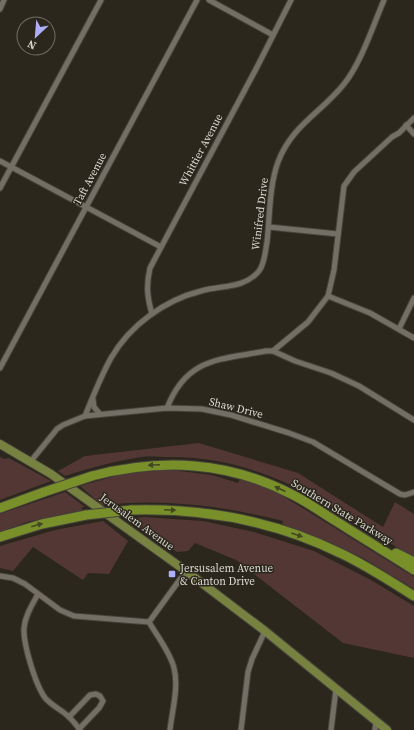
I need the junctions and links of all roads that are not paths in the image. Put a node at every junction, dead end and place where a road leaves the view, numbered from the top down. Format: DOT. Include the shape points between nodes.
graph roads {
  1 [pos="4,0"];
  2 [pos="101,0"];
  3 [pos="197,0"];
  4 [pos="209,0"];
  5 [pos="291,0"];
  6 [pos="384,0"];
  7 [pos="0,9"];
  8 [pos="274,35"];
  9 [pos="414,118"];
  10 [pos="406,125"];
  11 [pos="414,134"];
  12 [pos="0,161"];
  13 [pos="12,166"];
  14 [pos="0,188"];
  15 [pos="86,206"];
  16 [pos="268,227"];
  17 [pos="338,234"];
  18 [pos="161,247"];
  19 [pos="328,296"];
  20 [pos="414,298"];
  21 [pos="152,314"];
  22 [pos="399,329"];
  23 [pos="414,338"];
  24 [pos="272,351"];
  25 [pos="0,368"];
  26 [pos="93,396"];
  27 [pos="167,408"];
  28 [pos="100,414"];
  29 [pos="85,416"];
  30 [pos="414,420"];
  31 [pos="0,444"];
  32 [pos="31,461"];
  33 [pos="414,492"];
  34 [pos="0,508"];
  35 [pos="359,536"];
  36 [pos="0,537"];
  37 [pos="414,562"];
  38 [pos="414,570"];
  39 [pos="186,571"];
  40 [pos="0,576"];
  41 [pos="38,594"];
  42 [pos="414,596"];
  43 [pos="149,622"];
  44 [pos="265,631"];
  45 [pos="336,689"];
  46 [pos="69,717"];
  47 [pos="376,721"];
  48 [pos="80,729"];
  49 [pos="170,730"];
  50 [pos="241,730"];
  51 [pos="332,730"];
  52 [pos="375,730"];
  53 [pos="387,730"];
  1 -- 7 [label="street"];
  2 -- 13 [label="street"];
  3 -- 15 [label="street, Taft Avenue"];
  4 -- 8 [label="street"];
  5 -- 8 [label="street, Whittier Avenue"];
  6 -- 16 [label="street, Winifred Drive" via="350,76 331,98 301,125 285,146 273,183"];
  8 -- 18 [label="street, Whittier Avenue"];
  9 -- 10 [label="street"];
  10 -- 11 [label="street"];
  10 -- 17 [label="street" via="348,179 343,193"];
  12 -- 13 [label="street"];
  13 -- 14 [label="street"];
  13 -- 15 [label="street"];
  15 -- 18 [label="street"];
  15 -- 25 [label="street, Taft Avenue"];
  16 -- 17 [label="street"];
  16 -- 21 [label="street, Winifred Drive" via="263,264 249,281 201,290 162,306"];
  17 -- 19 [label="street"];
  18 -- 21 [label="street, Whittier Avenue" via="150,268 147,281"];
  19 -- 22 [label="street" via="370,313"];
  19 -- 24 [label="street" via="308,322"];
  20 -- 22 [label="street"];
  21 -- 26 [label="street, Winifred Drive" via="129,334 111,357"];
  22 -- 23 [label="street"];
  24 -- 27 [label="street" via="224,358 202,366 177,386"];
  24 -- 30 [label="street" via="359,386"];
  26 -- 28 [label="street" via="94,407"];
  26 -- 29 [label="street, Winifred Drive"];
  27 -- 28 [label="street, Shaw Drive"];
  27 -- 33 [label="street, Shaw Drive" via="220,412 289,432 324,448 400,494 405,496"];
  28 -- 29 [label="street, Shaw Drive"];
  29 -- 32 [label="street, Shaw Drive" via="57,429"];
  31 -- 32 [label="main road, Jerusalem Avenue"];
  32 -- 39 [label="main road, Jerusalem Avenue"];
  35 -- 34 [label="highway, Southern State Parkway, one-way, bridge" via="294,495 265,482 231,472 194,466 156,465 118,469"];
  35 -- 37 [label="highway"];
  35 -- 38 [label="highway, Southern State Parkway"];
  36 -- 42 [label="highway, one-way, bridge" via="42,524 86,515 131,510 199,512 272,527 309,539 366,566"];
  39 -- 43 [label="street"];
  39 -- 44 [label="main road, Jerusalem Avenue"];
  40 -- 41 [label="street" via="16,579"];
  41 -- 43 [label="street" via="60,610 74,616"];
  41 -- 46 [label="street" via="26,619 25,644 42,694"];
  43 -- 49 [label="street" via="174,667 175,687"];
  44 -- 45 [label="main road, Jerusalem Avenue"];
  44 -- 50 [label="street" via="248,672"];
  45 -- 47 [label="main road, Jerusalem Avenue"];
  45 -- 51 [label="street"];
  46 -- 48 [label="street"];
  46 -- 48 [label="street" via="90,695 100,696 101,706"];
  47 -- 52 [label="street"];
  47 -- 53 [label="main road, Jerusalem Avenue"];
}
